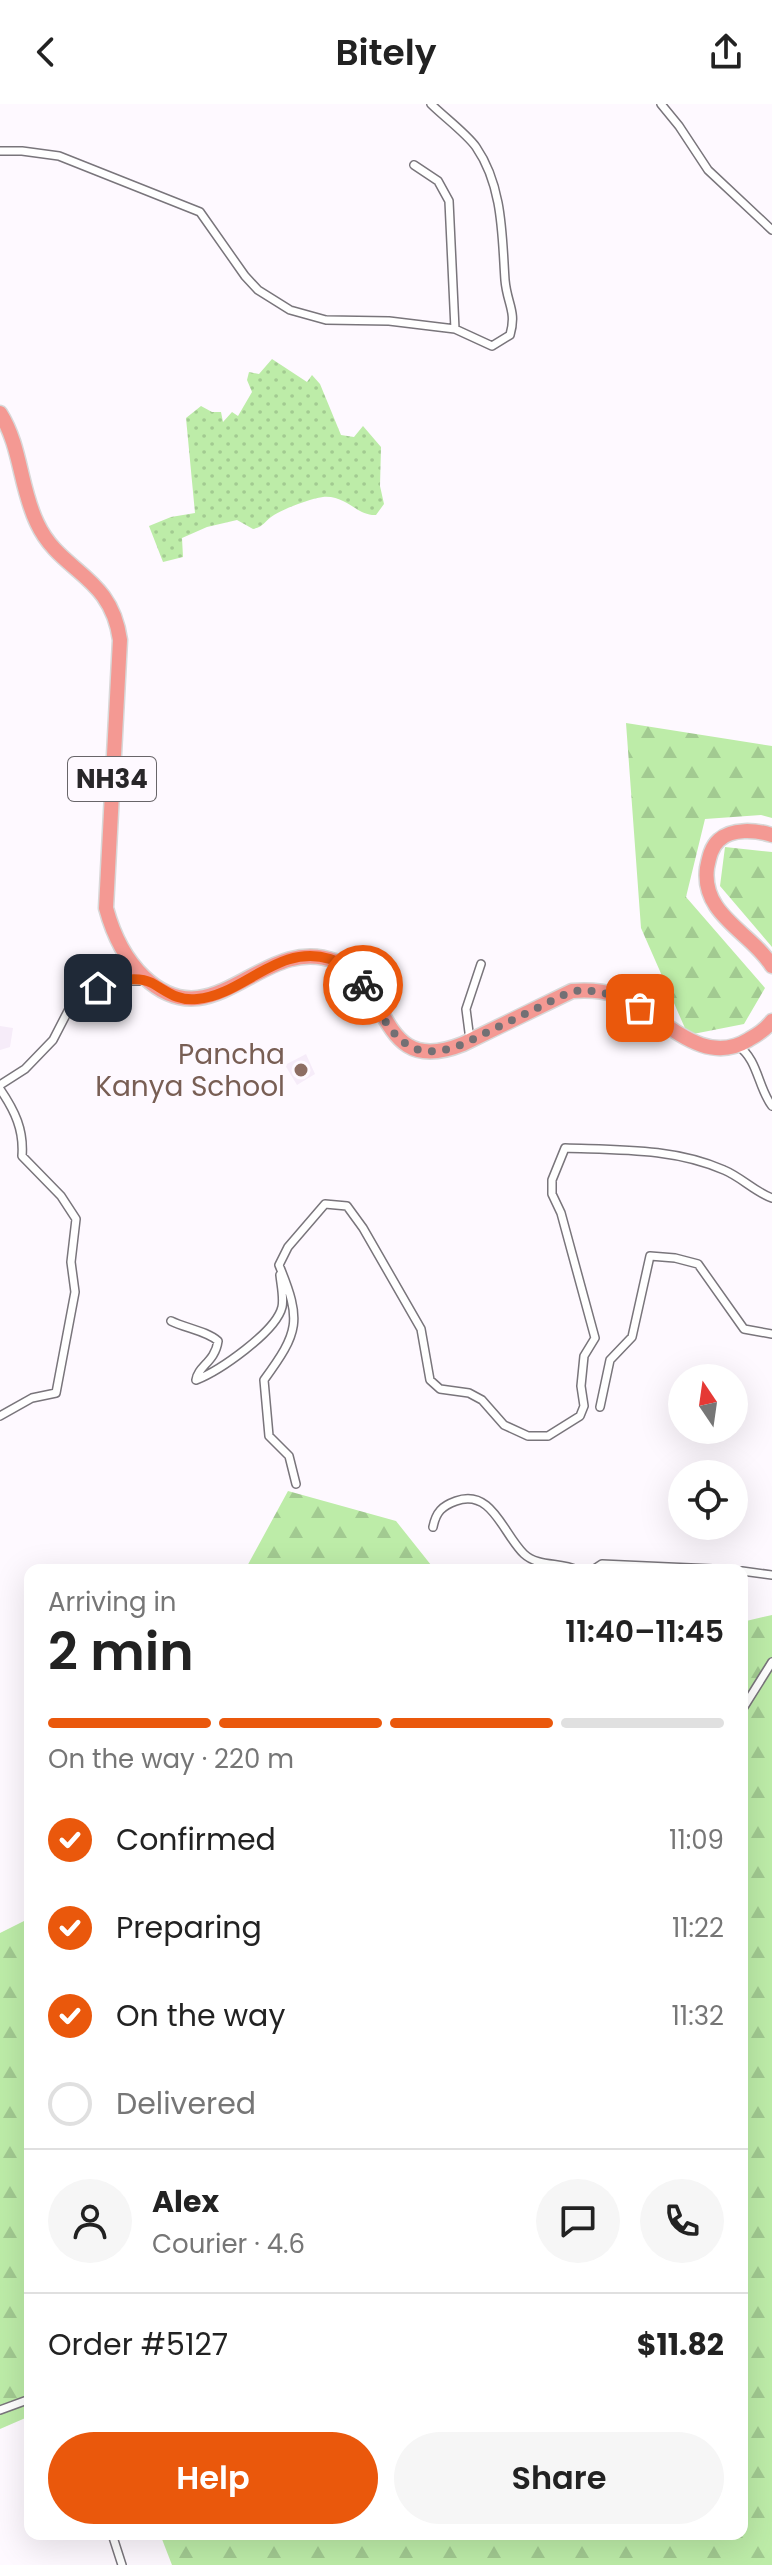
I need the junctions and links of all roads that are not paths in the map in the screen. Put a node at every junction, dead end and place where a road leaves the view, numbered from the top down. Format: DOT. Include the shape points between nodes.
graph roads {
  1 [pos="431,104"];
  2 [pos="661,104"];
  3 [pos="0,151"];
  4 [pos="414,165"];
  5 [pos="772,230"];
  6 [pos="455,329"];
  7 [pos="0,413"];
  8 [pos="772,835"];
  9 [pos="481,964"];
  10 [pos="772,966"];
  11 [pos="149,981"];
  12 [pos="772,1021"];
  13 [pos="470,1040"];
  14 [pos="738,1046"];
  15 [pos="0,1087"];
  16 [pos="772,1106"];
  17 [pos="772,1198"];
  18 [pos="279,1265"];
  19 [pos="171,1321"];
  20 [pos="772,1334"];
  21 [pos="600,1407"];
  22 [pos="0,1416"];
  23 [pos="296,1484"];
  24 [pos="433,1527"];
  25 [pos="551,1564"];
  26 [pos="748,1572"];
  27 [pos="772,1575"];
  28 [pos="772,1662"];
  29 [pos="748,1700"];
  30 [pos="24,2401"];
  31 [pos="0,2410"];
  32 [pos="114,2540"];
  33 [pos="122,2565"];
  1 -- 6 [label="street" via="475,146 490,173 500,207 506,289 515,318 510,335 492,346"];
  2 -- 5 [label="street" via="708,170"];
  3 -- 6 [label="street" via="59,156 200,212 245,276 290,310 326,320"];
  4 -- 6 [label="street" via="438,181 449,201"];
  7 -- 11 [label="highway, NH34" via="37,523 48,541 95,585 117,618 106,908 124,953"];
  8 -- 10 [label="highway" via="749,831 718,840 709,855 705,882 715,906"];
  9 -- 13 [label="street" via="466,1009"];
  11 -- 13 [label="highway, NH34" via="169,996 197,999 281,961 320,956 354,971 412,1049 433,1053"];
  11 -- 15 [label="street" via="114,981 82,996 53,1040"];
  12 -- 14 [label="highway"];
  13 -- 14 [label="highway, NH34" via="563,994 591,990 618,995 692,1042"];
  14 -- 16 [label="street" via="748,1054"];
  15 -- 22 [label="street" via="23,1138 22,1156 76,1219 71,1262 75,1292 56,1393 32,1398"];
  17 -- 18 [label="street" via="727,1171 687,1156 565,1148 552,1194 595,1338 584,1356 580,1416 548,1436 528,1436 504,1425 482,1400 440,1389 430,1380 421,1329 347,1206 325,1204"];
  18 -- 19 [label="street" via="282,1308 269,1327 210,1374 196,1380 218,1341"];
  18 -- 23 [label="street" via="295,1314 294,1331 264,1380 265,1406 269,1436 289,1456"];
  20 -- 21 [label="street" via="744,1329 698,1264 650,1256 632,1337 610,1360"];
  24 -- 25 [label="street" via="443,1505 467,1497 481,1501 524,1554"];
  26 -- 27 [label="street"];
  28 -- 29 [label="street"];
  30 -- 31 [label="street"];
  32 -- 33 [label="street"];
}
